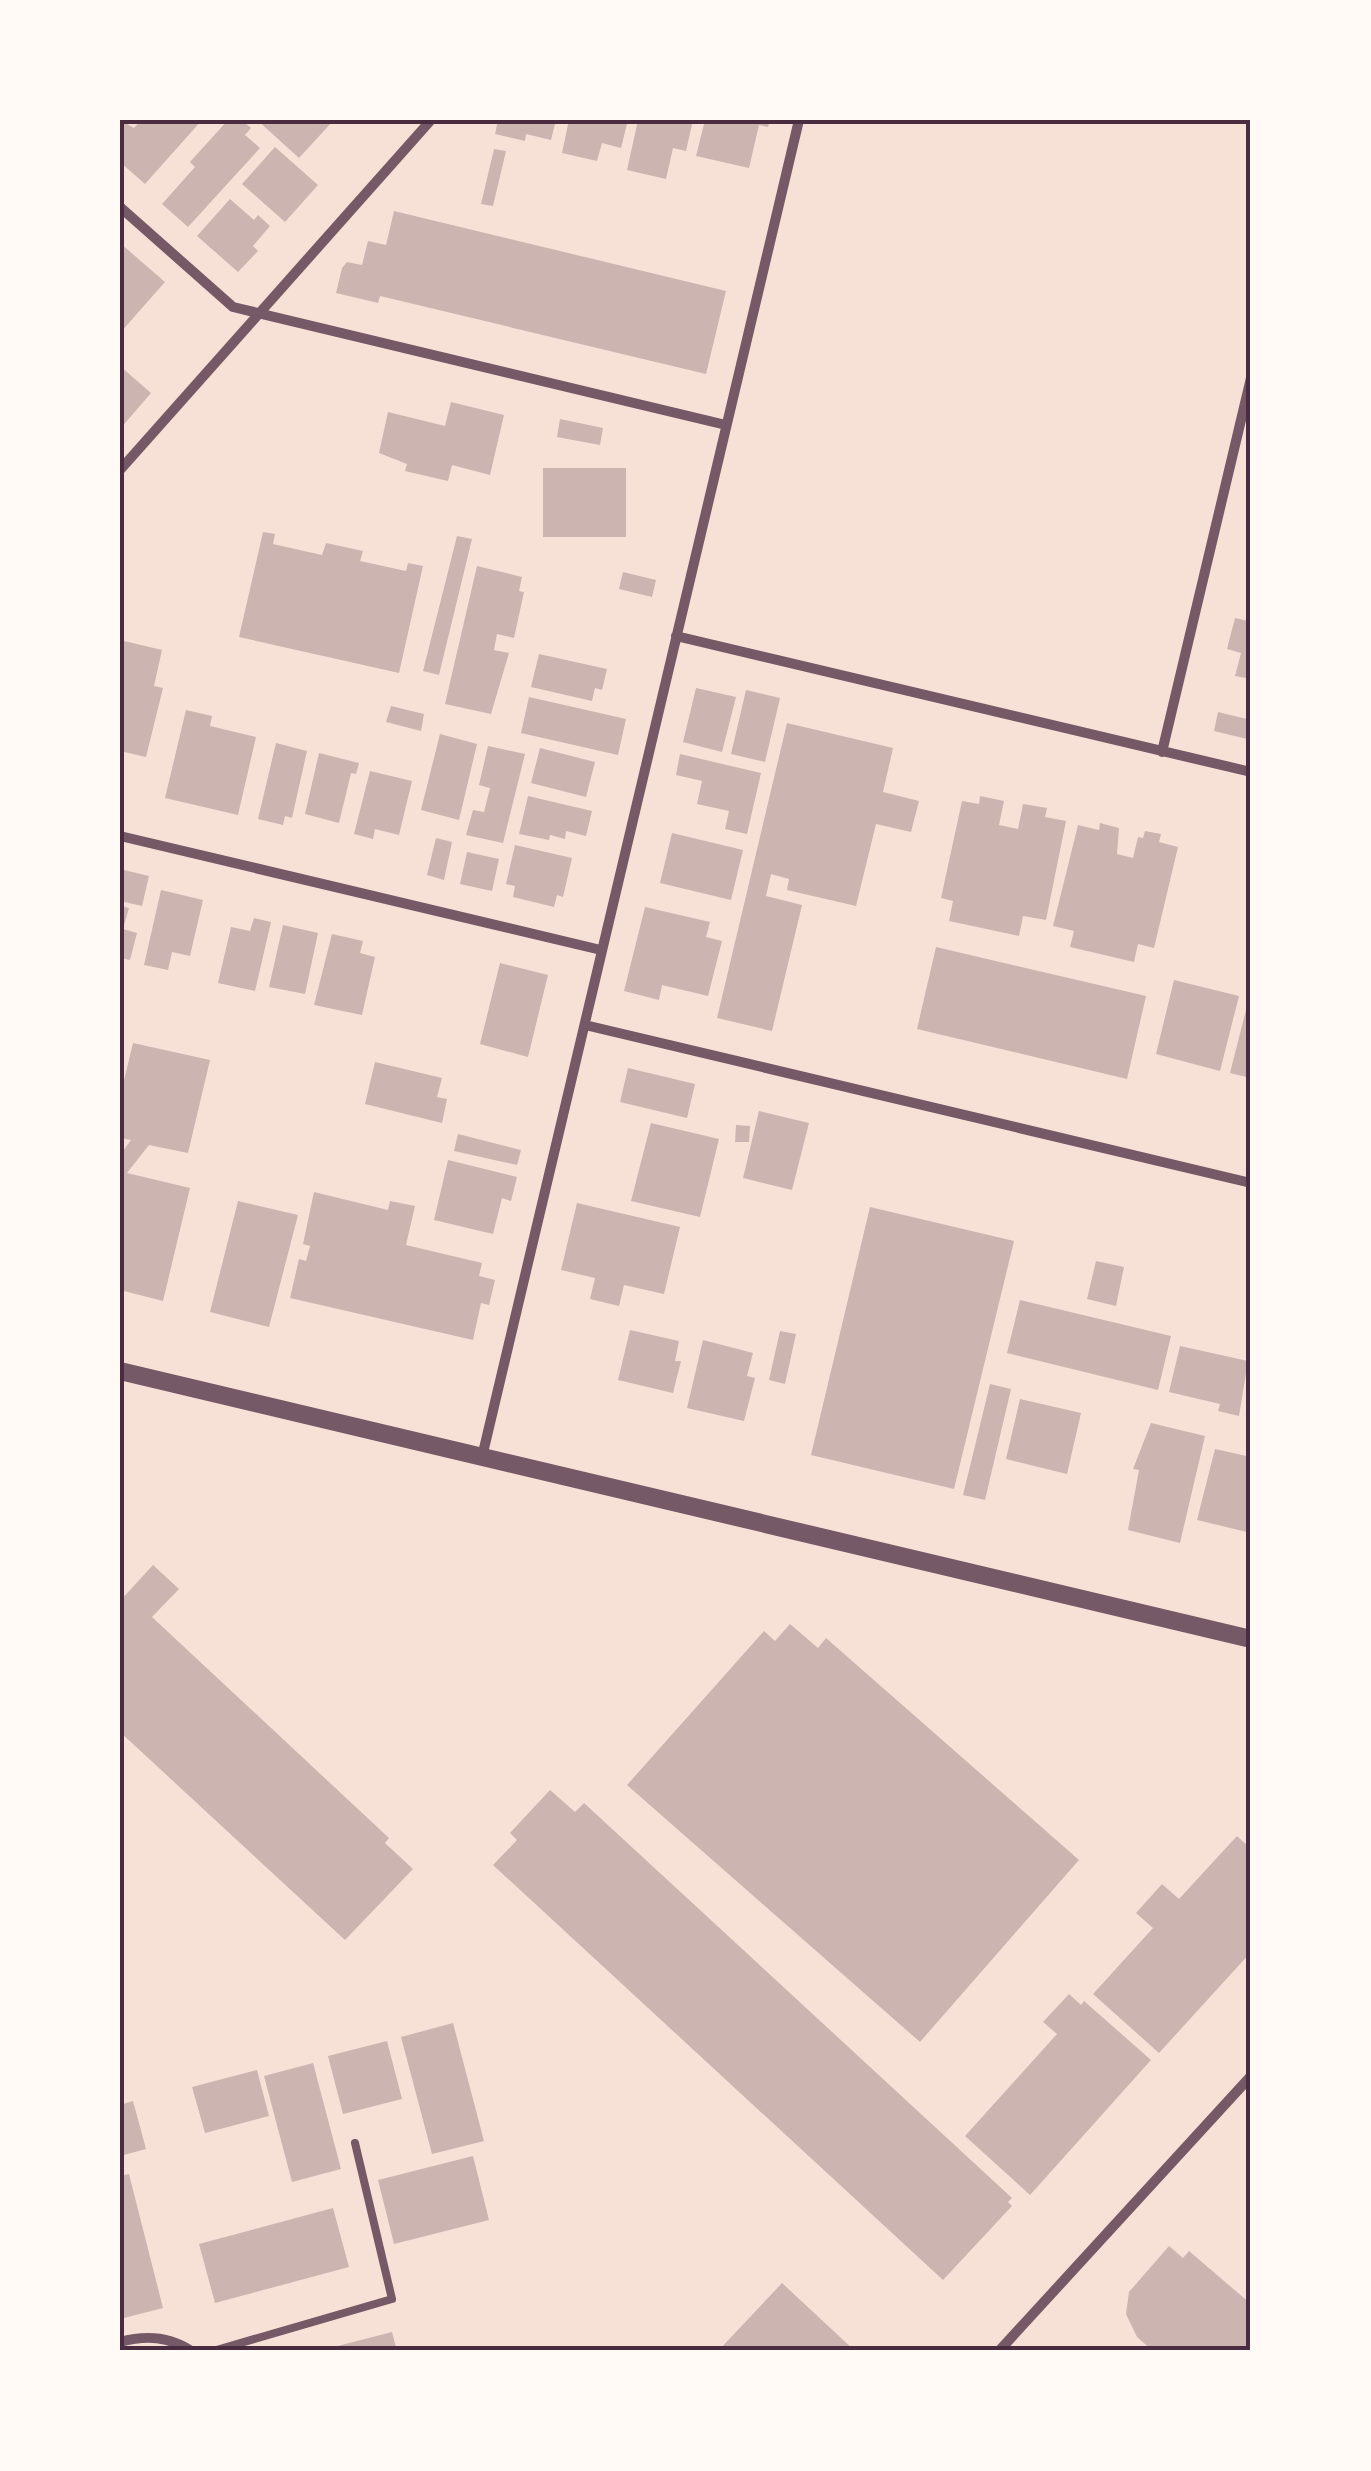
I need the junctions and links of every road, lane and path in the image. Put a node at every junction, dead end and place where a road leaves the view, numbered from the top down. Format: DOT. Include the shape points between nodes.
graph roads {
  1 [pos="431,120"];
  2 [pos="799,120"];
  3 [pos="120,207"];
  4 [pos="257,314"];
  5 [pos="1251,378"];
  6 [pos="726,425"];
  7 [pos="120,470"];
  8 [pos="676,636"];
  9 [pos="1162,752"];
  10 [pos="1251,772"];
  11 [pos="120,836"];
  12 [pos="602,950"];
  13 [pos="585,1025"];
  14 [pos="1251,1183"];
  15 [pos="120,1370"];
  16 [pos="482,1457"];
  17 [pos="1251,1638"];
  18 [pos="1251,2076"];
  19 [pos="355,2143"];
  20 [pos="120,2342"];
  21 [pos="192,2351"];
  22 [pos="213,2351"];
  23 [pos="998,2351"];
  1 -- 4 [label="street"];
  2 -- 6 [label="street"];
  3 -- 4 [label="street" via="233,307"];
  4 -- 6 [label="street"];
  4 -- 7 [label="street"];
  5 -- 9 [label="street"];
  6 -- 8 [label="street"];
  8 -- 9 [label="street"];
  8 -- 12 [label="street"];
  9 -- 10 [label="street"];
  11 -- 12 [label="street"];
  12 -- 13 [label="street"];
  13 -- 14 [label="street"];
  13 -- 16 [label="street"];
  15 -- 16 [label="street"];
  16 -- 17 [label="street"];
  18 -- 23 [label="street"];
  19 -- 22 [label="lane" via="392,2300"];
  20 -- 21 [label="street" via="175,2340"];
}
